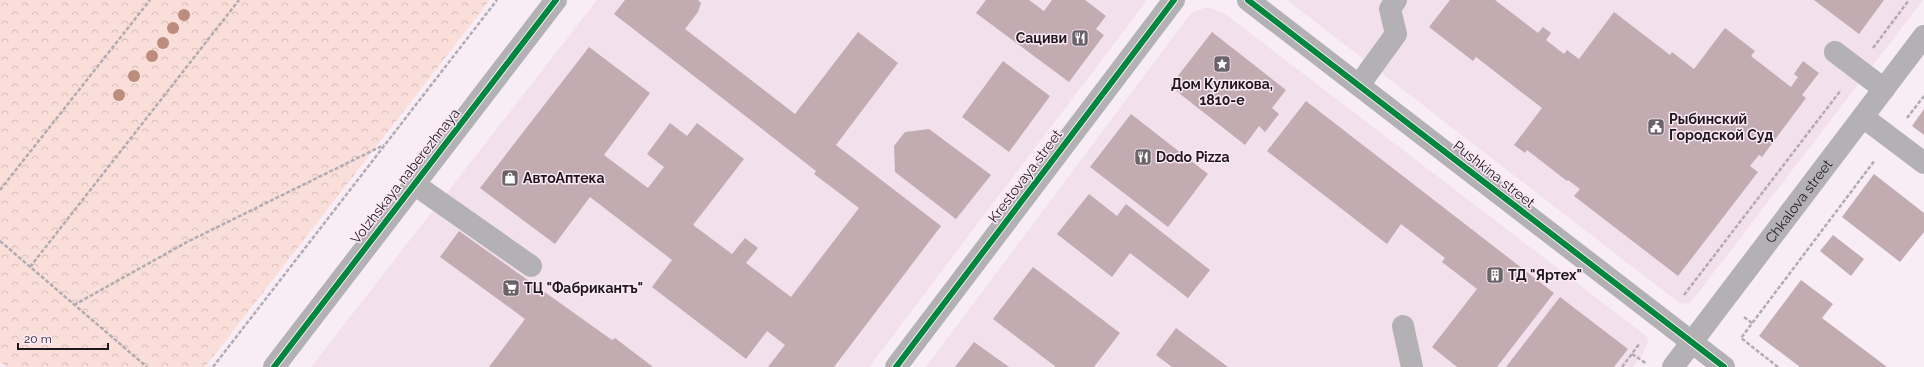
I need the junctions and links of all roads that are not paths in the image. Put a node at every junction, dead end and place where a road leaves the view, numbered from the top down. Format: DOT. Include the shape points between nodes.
graph roads {
  1 [pos="556,0"];
  2 [pos="1174,0"];
  3 [pos="1248,0"];
  4 [pos="1396,0"];
  5 [pos="1924,36"];
  6 [pos="1835,52"];
  7 [pos="1359,85"];
  8 [pos="1884,88"];
  9 [pos="1863,117"];
  10 [pos="1924,163"];
  11 [pos="414,184"];
  12 [pos="531,266"];
  13 [pos="1403,326"];
  14 [pos="1692,342"];
  15 [pos="274,367"];
  16 [pos="896,367"];
  17 [pos="1412,367"];
  18 [pos="1673,367"];
  19 [pos="1724,367"];
  1 -- 11 [label="street, Volzhskaya naberezhnaya"];
  2 -- 16 [label="street, Krestovaya street"];
  3 -- 7 [label="street, Pushkina street"];
  4 -- 7 [label="street" via="1390,9 1396,34"];
  5 -- 8 [label="street, Chkalova street"];
  6 -- 8 [label="street"];
  7 -- 14 [label="street, Pushkina street"];
  8 -- 9 [label="street, Chkalova street"];
  9 -- 10 [label="street"];
  9 -- 14 [label="street, Chkalova street"];
  11 -- 12 [label="street"];
  11 -- 15 [label="street, Volzhskaya naberezhnaya"];
  13 -- 17 [label="street"];
  14 -- 18 [label="street, Chkalova street"];
  14 -- 19 [label="street, Pushkina street"];
}
